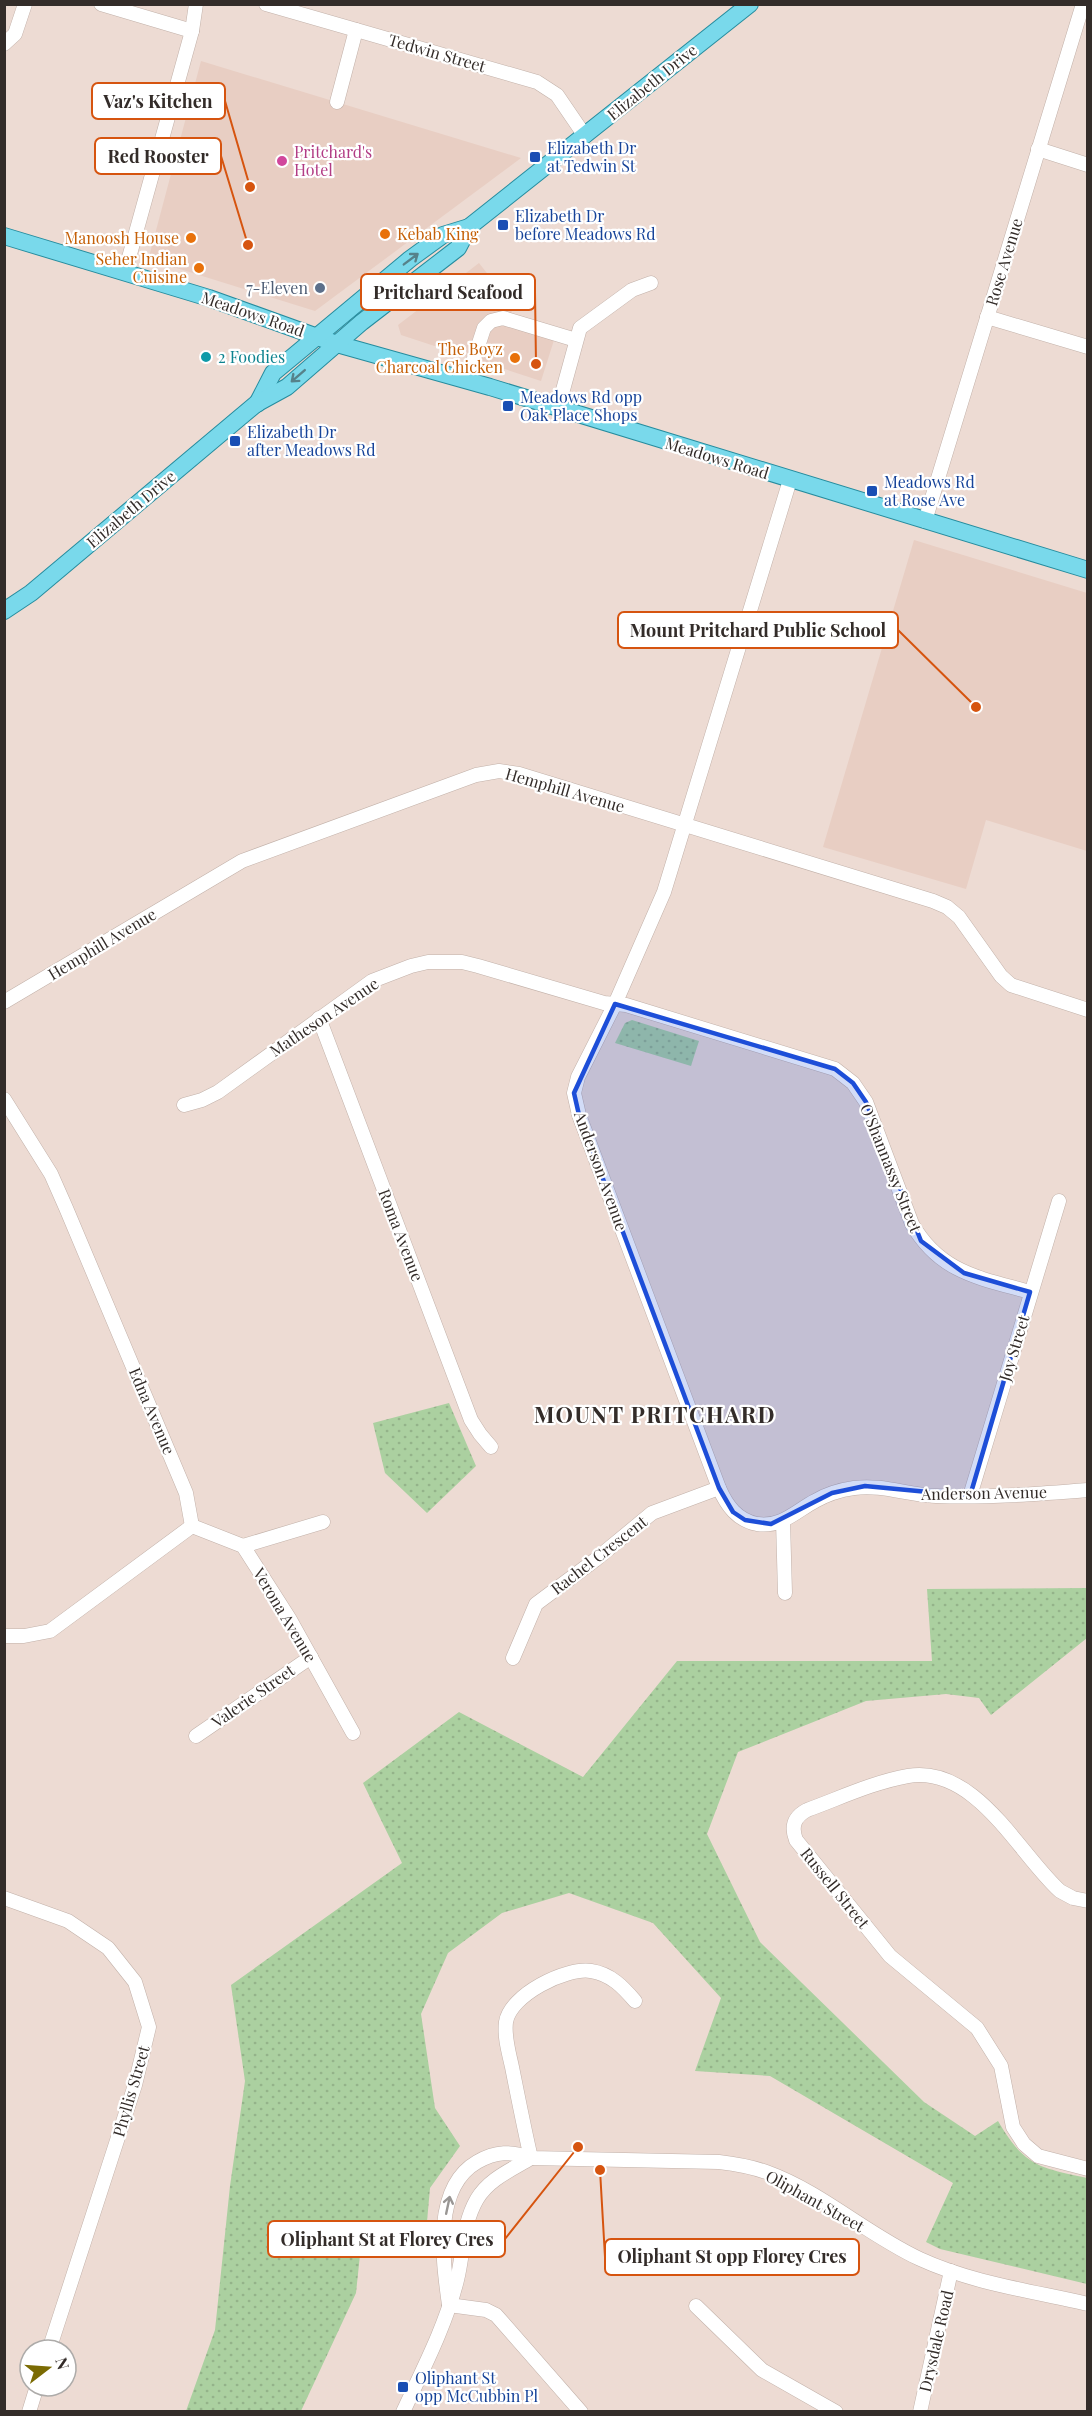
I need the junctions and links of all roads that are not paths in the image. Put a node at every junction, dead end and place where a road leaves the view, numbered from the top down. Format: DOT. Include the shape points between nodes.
graph roads {
  1 [pos="25,4"];
  2 [pos="101,4"];
  3 [pos="196,4"];
  4 [pos="266,4"];
  5 [pos="750,4"];
  6 [pos="1083,4"];
  7 [pos="356,30"];
  8 [pos="192,31"];
  9 [pos="4,44"];
  10 [pos="337,102"];
  11 [pos="585,136"];
  12 [pos="1038,149"];
  13 [pos="1088,165"];
  14 [pos="469,227"];
  15 [pos="4,236"];
  16 [pos="125,272"];
  17 [pos="651,283"];
  18 [pos="987,317"];
  19 [pos="317,336"];
  20 [pos="576,340"];
  21 [pos="337,344"];
  22 [pos="1088,347"];
  23 [pos="467,380"];
  24 [pos="256,404"];
  25 [pos="558,408"];
  26 [pos="790,480"];
  27 [pos="925,521"];
  28 [pos="1088,570"];
  29 [pos="4,611"];
  30 [pos="685,825"];
  31 [pos="4,1002"];
  32 [pos="615,1004"];
  33 [pos="1088,1010"];
  34 [pos="319,1018"];
  35 [pos="4,1099"];
  36 [pos="184,1105"];
  37 [pos="1059,1201"];
  38 [pos="1030,1292"];
  39 [pos="491,1447"];
  40 [pos="719,1488"];
  41 [pos="1088,1490"];
  42 [pos="970,1496"];
  43 [pos="783,1521"];
  44 [pos="323,1522"];
  45 [pos="192,1526"];
  46 [pos="243,1546"];
  47 [pos="785,1593"];
  48 [pos="4,1636"];
  49 [pos="311,1657"];
  50 [pos="513,1658"];
  51 [pos="353,1733"];
  52 [pos="196,1736"];
  53 [pos="4,1898"];
  54 [pos="1088,1901"];
  55 [pos="635,2001"];
  56 [pos="531,2158"];
  57 [pos="1088,2169"];
  58 [pos="951,2271"];
  59 [pos="449,2304"];
  60 [pos="1088,2304"];
  61 [pos="696,2306"];
  62 [pos="53,2338"];
  63 [pos="403,2412"];
  64 [pos="581,2412"];
  65 [pos="836,2412"];
  66 [pos="920,2412"];
  1 -- 9 [label="street" via="15,34"];
  2 -- 8 [label="street"];
  3 -- 8 [label="street"];
  4 -- 7 [label="street, Tedwin Street"];
  5 -- 11 [label="main road, Elizabeth Drive"];
  6 -- 12 [label="street, Rose Avenue"];
  7 -- 10 [label="street"];
  7 -- 11 [label="street, Tedwin Street" via="537,82 557,95"];
  8 -- 16 [label="street"];
  11 -- 14 [label="main road, Elizabeth Drive"];
  12 -- 13 [label="street"];
  12 -- 18 [label="street, Rose Avenue"];
  19 -- 14 [label="main road, Elizabeth Drive, one-way" via="443,236"];
  14 -- 21 [label="main road, Elizabeth Drive" via="458,249"];
  15 -- 16 [label="main road, Meadows Road"];
  16 -- 19 [label="main road, Meadows Road"];
  17 -- 20 [label="street" via="632,290 580,328"];
  18 -- 22 [label="street"];
  18 -- 27 [label="street, Rose Avenue"];
  19 -- 21 [label="main road, Meadows Road"];
  19 -- 24 [label="main road, Elizabeth Drive" via="273,374"];
  20 -- 23 [label="street" via="503,318 491,321 484,328"];
  20 -- 25 [label="street"];
  21 -- 23 [label="main road, Meadows Road"];
  21 -- 24 [label="main road, Elizabeth Drive, one-way" via="287,387"];
  23 -- 25 [label="main road, Meadows Road"];
  24 -- 29 [label="main road, Elizabeth Drive" via="31,593"];
  25 -- 26 [label="main road, Meadows Road"];
  26 -- 27 [label="main road, Meadows Road"];
  26 -- 30 [label="street, Anderson Avenue"];
  27 -- 28 [label="main road, Meadows Road"];
  30 -- 31 [label="street, Hemphill Avenue" via="519,774 488,771 242,861"];
  30 -- 32 [label="street, Anderson Avenue" via="653,921"];
  30 -- 33 [label="street, Hemphill Avenue" via="947,907 1011,985"];
  32 -- 34 [label="street, Matheson Avenue" via="478,966 437,962 411,966 372,981"];
  32 -- 38 [label="street, O'Shannassy Street" via="845,1075 866,1102 921,1241 948,1265 964,1273"];
  32 -- 40 [label="street, Anderson Avenue" via="578,1077 576,1104"];
  34 -- 36 [label="street, Matheson Avenue" via="218,1092"];
  34 -- 39 [label="street, Roma Avenue" via="471,1420"];
  35 -- 45 [label="street, Edna Avenue" via="51,1174 66,1208 186,1493"];
  37 -- 38 [label="street, Joy Street"];
  38 -- 42 [label="street, Joy Street"];
  40 -- 43 [label="street, Anderson Avenue" via="733,1512 745,1520 758,1524"];
  40 -- 50 [label="street, Rachel Crescent" via="652,1513 536,1604"];
  41 -- 42 [label="street, Anderson Avenue"];
  42 -- 43 [label="street, Anderson Avenue" via="927,1496 879,1487 849,1489 815,1500"];
  43 -- 47 [label="street"];
  44 -- 46 [label="street"];
  45 -- 46 [label="street"];
  45 -- 48 [label="street" via="50,1631"];
  46 -- 49 [label="street, Verona Avenue"];
  49 -- 51 [label="street, Verona Avenue"];
  49 -- 52 [label="street, Valerie Street"];
  53 -- 62 [label="street, Phyllis Street" via="68,1921 108,1948 135,1982 149,2027 135,2085"];
  54 -- 57 [label="street, Russell Street" via="1060,1891 982,1803 942,1779 918,1776 890,1780 795,1818 796,1840 890,1956 977,2028 1001,2066 1013,2127 1024,2144 1038,2156"];
  55 -- 56 [label="street" via="621,1984 598,1972 581,1970 536,1988 516,2001 509,2011 506,2033"];
  56 -- 58 [label="street, Oliphant Street" via="719,2162 745,2166 791,2183 895,2247"];
  56 -- 59 [label="street, Oliphant Street" via="494,2180 477,2199 465,2230 458,2279"];
  59 -- 56 [label="street, Oliphant Street, one-way" via="445,2234 453,2187 460,2175 483,2158 506,2152"];
  58 -- 60 [label="street, Oliphant Street"];
  58 -- 66 [label="street, Drysdale Road"];
  59 -- 63 [label="street, Oliphant Street"];
  59 -- 64 [label="street" via="496,2315"];
  61 -- 65 [label="street" via="762,2370"];
}
